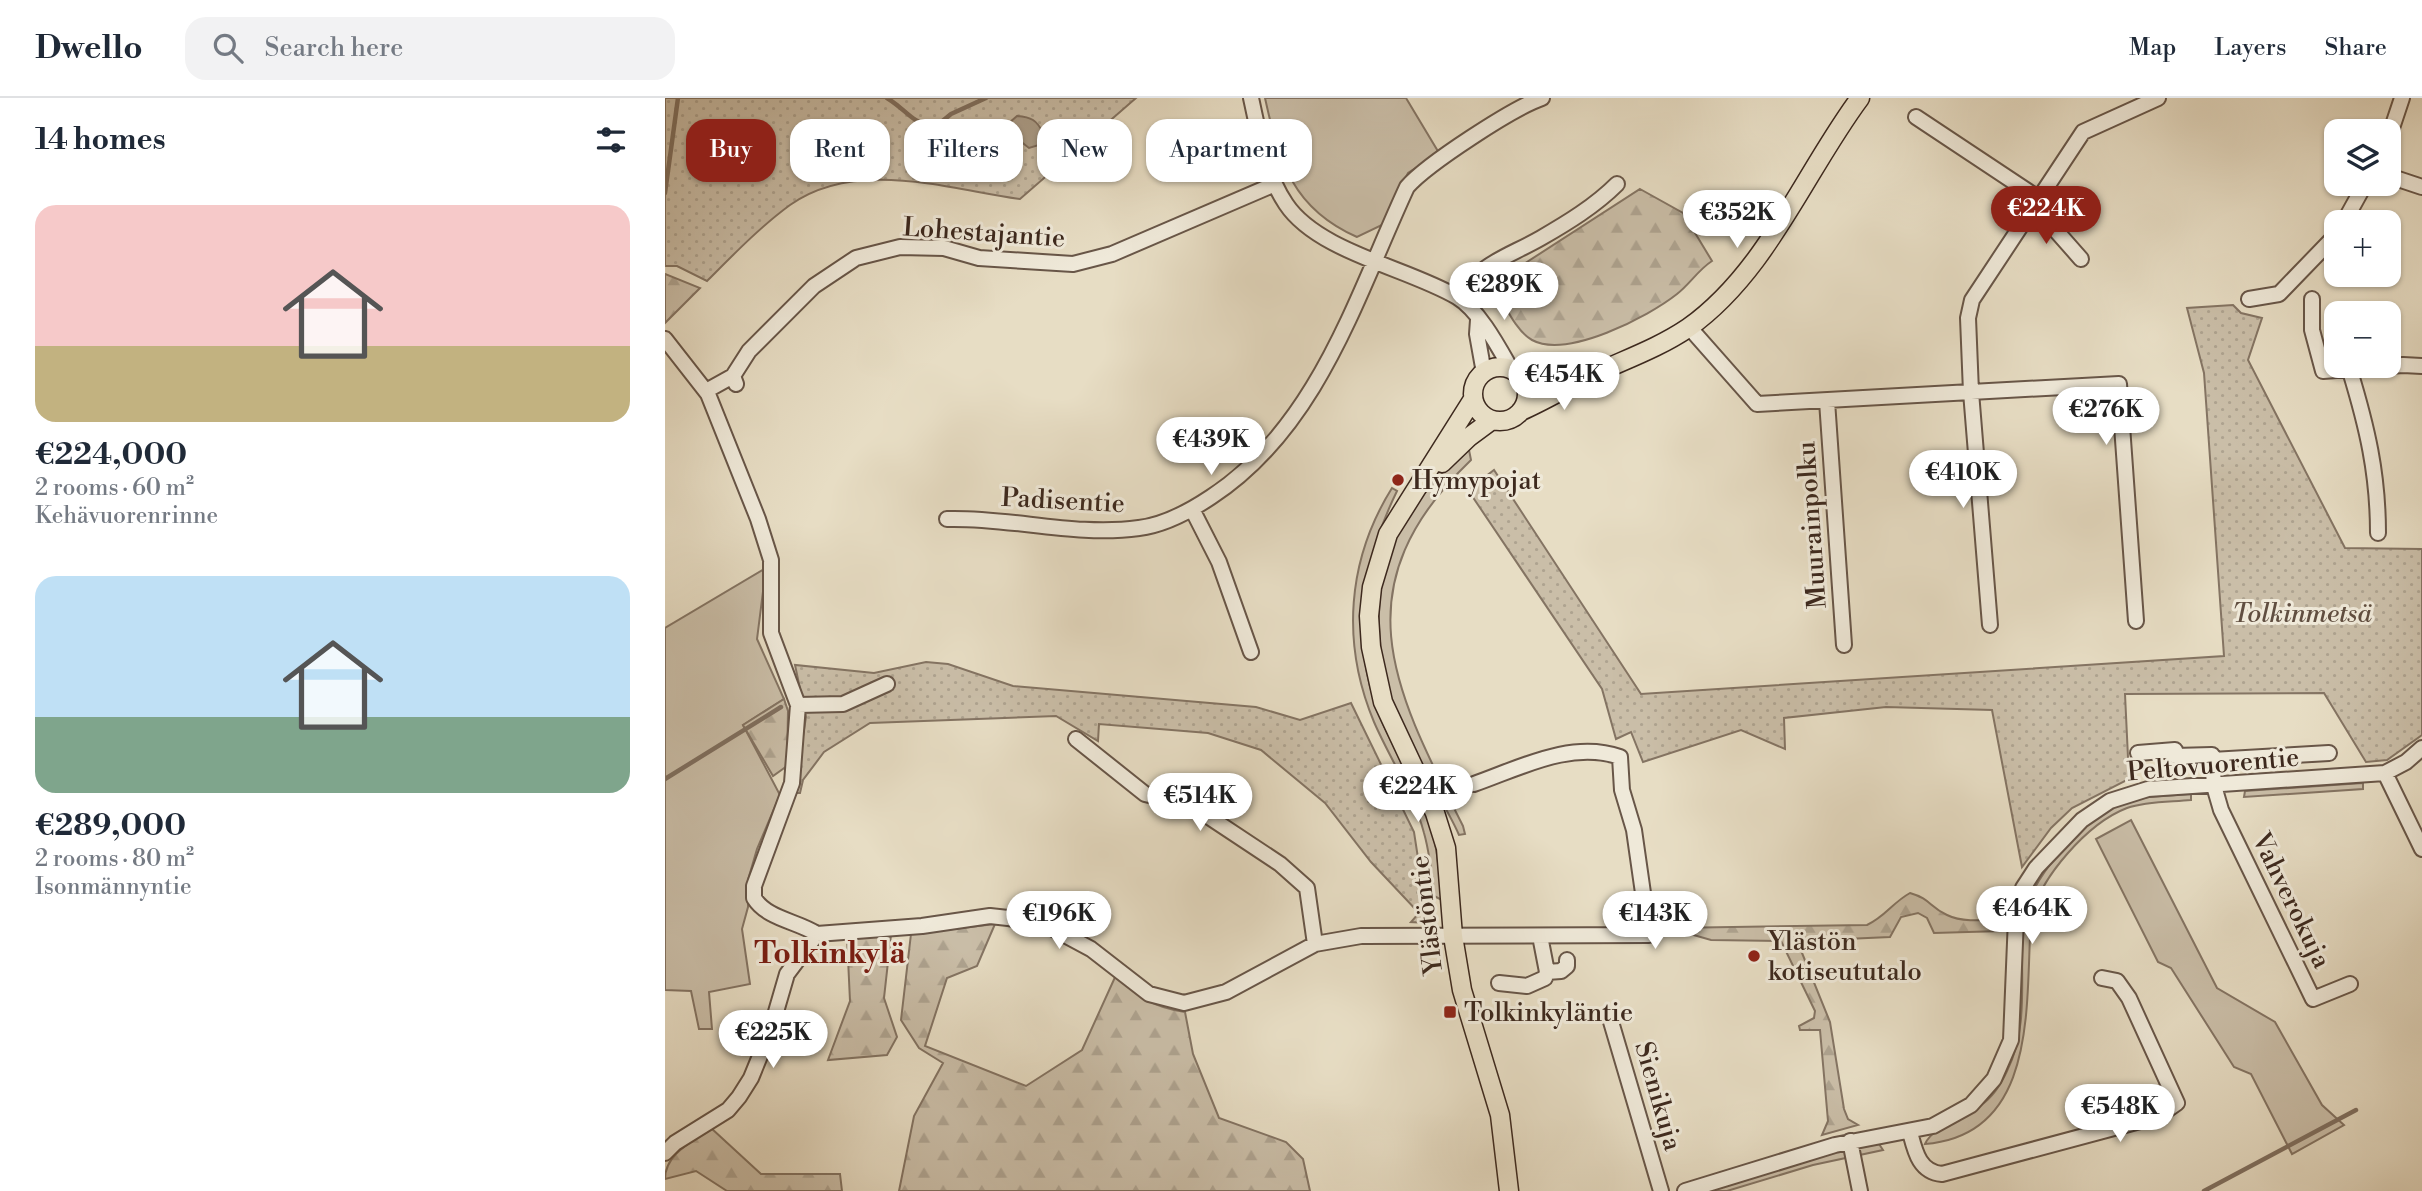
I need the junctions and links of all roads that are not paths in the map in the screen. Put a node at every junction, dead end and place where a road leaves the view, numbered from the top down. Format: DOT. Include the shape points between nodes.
graph roads {
  1 [pos="1251,98"];
  2 [pos="1542,98"];
  3 [pos="1860,98"];
  4 [pos="2158,98"];
  5 [pos="2402,98"];
  6 [pos="1916,117"];
  7 [pos="2395,119"];
  8 [pos="2401,180"];
  9 [pos="1275,184"];
  10 [pos="1616,184"];
  11 [pos="2422,187"];
  12 [pos="2034,203"];
  13 [pos="2324,247"];
  14 [pos="1374,260"];
  15 [pos="2081,260"];
  16 [pos="1459,299"];
  17 [pos="2249,299"];
  18 [pos="2312,299"];
  19 [pos="1478,320"];
  20 [pos="1689,327"];
  21 [pos="665,339"];
  22 [pos="2401,365"];
  23 [pos="2422,366"];
  24 [pos="2324,371"];
  25 [pos="1483,373"];
  26 [pos="1518,376"];
  27 [pos="1587,377"];
  28 [pos="2352,378"];
  29 [pos="706,391"];
  30 [pos="1971,392"];
  31 [pos="1473,399"];
  32 [pos="1827,401"];
  33 [pos="1521,411"];
  34 [pos="1492,420"];
  35 [pos="1420,485"];
  36 [pos="1192,509"];
  37 [pos="947,519"];
  38 [pos="2378,533"];
  39 [pos="2136,621"];
  40 [pos="1990,625"];
  41 [pos="1844,645"];
  42 [pos="1251,652"];
  43 [pos="887,684"];
  44 [pos="798,705"];
  45 [pos="1076,738"];
  46 [pos="2422,748"];
  47 [pos="2139,752"];
  48 [pos="2329,753"];
  49 [pos="2307,755"];
  50 [pos="2212,760"];
  51 [pos="2385,773"];
  52 [pos="2308,779"];
  53 [pos="1474,784"];
  54 [pos="2214,786"];
  55 [pos="2422,849"];
  56 [pos="817,934"];
  57 [pos="1453,936"];
  58 [pos="1540,936"];
  59 [pos="1315,944"];
  60 [pos="1567,960"];
  61 [pos="1547,972"];
  62 [pos="2102,978"];
  63 [pos="1499,983"];
  64 [pos="2350,984"];
  65 [pos="1609,1015"];
  66 [pos="1910,1132"];
  67 [pos="1850,1141"];
  68 [pos="665,1153"];
  69 [pos="1509,1191"];
  70 [pos="1661,1191"];
  71 [pos="1685,1191"];
  72 [pos="1860,1191"];
  1 -- 9 [label="street"];
  2 -- 14 [label="street, Padisentie" via="1418,175"];
  3 -- 20 [label="main road" via="1745,272"];
  4 -- 12 [label="street" via="2083,132"];
  5 -- 7 [label="street"];
  6 -- 12 [label="street"];
  8 -- 11 [label="street"];
  9 -- 14 [label="street" via="1299,220 1314,233"];
  9 -- 29 [label="street, Lohestajantie" via="1112,254 1073,264 979,258 944,248 900,247 856,258 814,286 749,351 735,380"];
  10 -- 16 [label="street" via="1604,197 1542,237 1483,267"];
  12 -- 15 [label="street"];
  12 -- 30 [label="street" via="1972,300 1968,318"];
  13 -- 17 [label="street" via="2279,294"];
  14 -- 16 [label="street"];
  14 -- 36 [label="street, Padisentie" via="1306,402 1253,465"];
  16 -- 19 [label="street"];
  18 -- 24 [label="street" via="2312,330"];
  19 -- 25 [label="street"];
  19 -- 26 [label="street"];
  20 -- 27 [label="main road"];
  20 -- 32 [label="street" via="1757,404"];
  21 -- 29 [label="street"];
  22 -- 23 [label="street"];
  25 -- 26 [label="main road" via="1496,368"];
  25 -- 31 [label="main road" via="1475,383"];
  26 -- 27 [label="main road" via="1548,383"];
  26 -- 33 [label="main road" via="1527,396"];
  27 -- 33 [label="main road"];
  28 -- 38 [label="street" via="2378,486"];
  29 -- 44 [label="street" via="771,560 771,633"];
  30 -- 32 [label="street"];
  30 -- 39 [label="street" via="2119,384"];
  30 -- 40 [label="street"];
  31 -- 34 [label="main road" via="1480,413"];
  31 -- 35 [label="main road, Ylästöntie"];
  32 -- 41 [label="street, Muurainpolku"];
  33 -- 34 [label="main road" via="1509,420"];
  34 -- 35 [label="main road, Ylästöntie"];
  35 -- 57 [label="main road, Ylästöntie" via="1388,534 1379,557 1371,587 1371,647 1383,702 1435,813 1446,848"];
  36 -- 37 [label="street, Padisentie" via="1141,528 1110,531"];
  36 -- 42 [label="street" via="1219,562"];
  43 -- 44 [label="street" via="843,704"];
  44 -- 56 [label="street" via="792,783 754,886 754,898 768,913"];
  45 -- 59 [label="street" via="1145,794 1191,806 1280,864 1307,888"];
  46 -- 51 [label="street, Peltovuorentie"];
  47 -- 50 [label="street" via="2175,750 2175,757 2212,755"];
  48 -- 49 [label="street"];
  49 -- 50 [label="street"];
  49 -- 52 [label="street"];
  50 -- 54 [label="street"];
  51 -- 52 [label="street, Peltovuorentie"];
  51 -- 55 [label="street"];
  52 -- 54 [label="street, Peltovuorentie"];
  53 -- 58 [label="street" via="1566,752 1604,752 1620,757 1649,935"];
  54 -- 64 [label="street, Vahverokuja" via="2221,810 2313,999"];
  54 -- 66 [label="street, Peltovuorentie" via="2148,789 2110,801 2082,820 2036,868 2023,888 2016,918 2014,1012 2004,1062 1971,1105"];
  56 -- 59 [label="street" via="990,916 1009,918 1050,927 1091,949 1149,994 1185,1003 1226,992"];
  56 -- 68 [label="street" via="786,974 771,1029 739,1097 728,1110"];
  57 -- 58 [label="street"];
  57 -- 59 [label="street" via="1361,936"];
  57 -- 69 [label="main road, Ylästöntie" via="1466,1007 1500,1115"];
  58 -- 61 [label="street"];
  60 -- 61 [label="street" via="1561,971"];
  61 -- 63 [label="street" via="1539,983 1527,986"];
  62 -- 66 [label="street" via="2117,981 2129,998 2177,1103 2160,1115 1942,1174 1923,1167"];
  65 -- 70 [label="street, Sienikuja"];
  66 -- 67 [label="street, Peltovuorentie"];
  67 -- 71 [label="street, Peltovuorentie"];
  67 -- 72 [label="street"];
}
